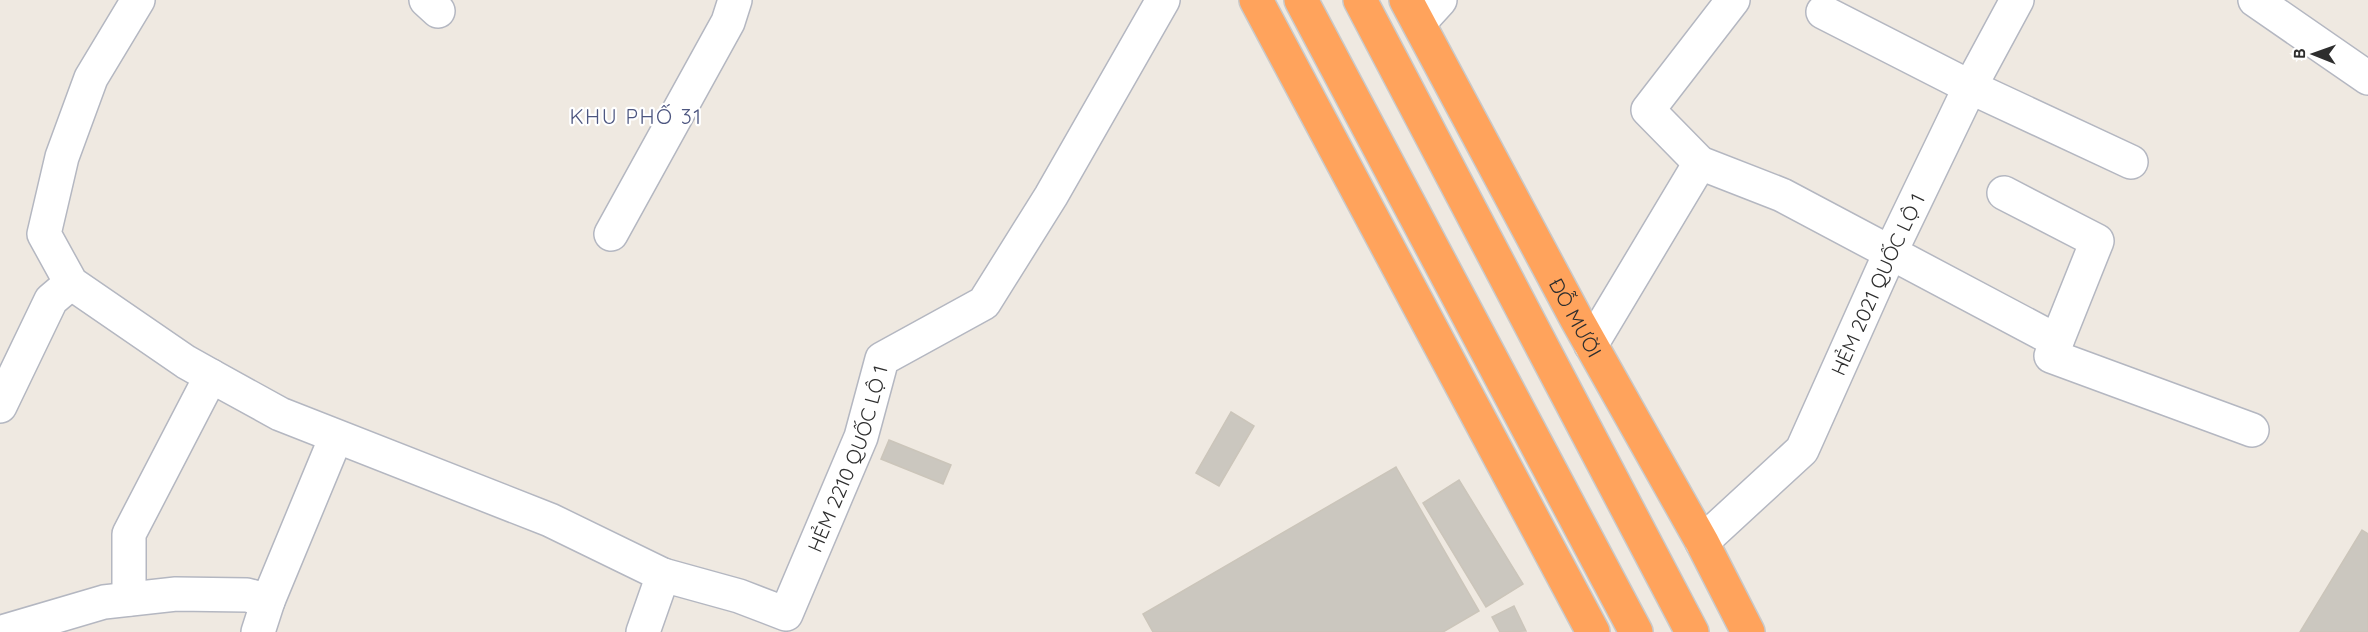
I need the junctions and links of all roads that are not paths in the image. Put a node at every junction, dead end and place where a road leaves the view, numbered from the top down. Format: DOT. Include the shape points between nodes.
graph roads {
  1 [pos="138,0"];
  2 [pos="735,0"];
  3 [pos="1163,0"];
  4 [pos="1256,0"];
  5 [pos="1301,0"];
  6 [pos="1360,0"];
  7 [pos="1733,0"];
  8 [pos="2018,0"];
  9 [pos="2255,0"];
  10 [pos="1421,8"];
  11 [pos="1823,12"];
  12 [pos="2368,78"];
  13 [pos="1970,87"];
  14 [pos="2131,162"];
  15 [pos="1700,163"];
  16 [pos="2004,193"];
  17 [pos="611,234"];
  18 [pos="1891,251"];
  19 [pos="71,283"];
  20 [pos="2057,341"];
  21 [pos="1591,345"];
  22 [pos="211,376"];
  23 [pos="0,406"];
  24 [pos="2252,430"];
  25 [pos="336,436"];
  26 [pos="1702,542"];
  27 [pos="663,575"];
  28 [pos="129,599"];
  29 [pos="263,623"];
  30 [pos="782,623"];
  31 [pos="2,632"];
  32 [pos="643,632"];
  33 [pos="1593,632"];
  34 [pos="1636,632"];
  35 [pos="1692,632"];
  36 [pos="1748,632"];
  1 -- 19 [label="street" via="91,78 62,157 46,223 44,234"];
  2 -- 17 [label="street" via="728,22"];
  3 -- 30 [label="street, HẺM 2210 QUỐC LỘ 1" via="1052,196 984,303 882,358 861,437"];
  4 -- 33 [label="highway"];
  5 -- 34 [label="highway"];
  6 -- 35 [label="highway"];
  7 -- 15 [label="street" via="1648,110"];
  8 -- 13 [label="street, HẺM 2021 QUỐC LỘ 1"];
  9 -- 12 [label="street"];
  10 -- 21 [label="highway, ĐỖ MƯỜI"];
  11 -- 13 [label="street"];
  13 -- 14 [label="street"];
  13 -- 18 [label="street, HẺM 2021 QUỐC LỘ 1"];
  15 -- 18 [label="street" via="1782,195"];
  15 -- 21 [label="street"];
  16 -- 20 [label="street" via="2097,241"];
  18 -- 20 [label="street"];
  18 -- 26 [label="street, HẺM 2021 QUỐC LỘ 1" via="1802,450"];
  19 -- 22 [label="street, HẺM 2210 QUỐC LỘ 1"];
  19 -- 23 [label="street" via="51,300"];
  20 -- 24 [label="street" via="2051,356"];
  21 -- 26 [label="highway, ĐỖ MƯỜI"];
  22 -- 25 [label="street, HẺM 2210 QUỐC LỘ 1" via="280,414"];
  22 -- 28 [label="street" via="129,534"];
  25 -- 27 [label="street, HẺM 2210 QUỐC LỘ 1" via="550,520"];
  25 -- 29 [label="street"];
  26 -- 36 [label="highway, ĐỖ MƯỜI"];
  27 -- 30 [label="street, HẺM 2210 QUỐC LỘ 1" via="738,596"];
  27 -- 32 [label="street"];
  28 -- 29 [label="street" via="176,594 247,595"];
  28 -- 31 [label="street" via="104,602"];
}
